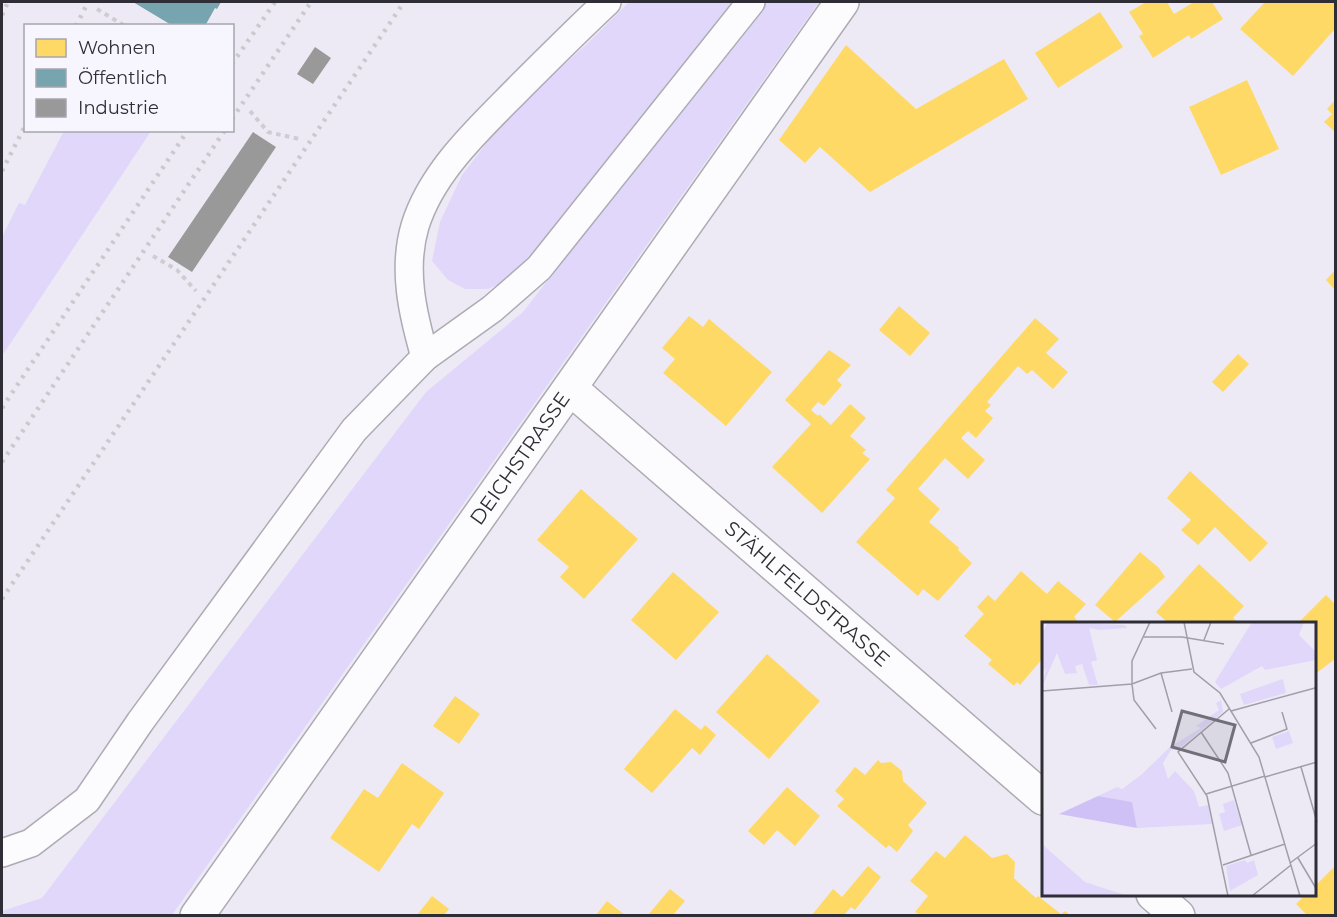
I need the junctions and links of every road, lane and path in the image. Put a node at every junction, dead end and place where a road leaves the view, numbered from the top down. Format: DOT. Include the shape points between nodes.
graph roads {
  1 [pos="607,2"];
  2 [pos="752,2"];
  3 [pos="842,2"];
  4 [pos="97,9"];
  5 [pos="122,24"];
  6 [pos="250,111"];
  7 [pos="299,139"];
  8 [pos="153,256"];
  9 [pos="196,291"];
  10 [pos="425,357"];
  11 [pos="570,388"];
  12 [pos="1042,797"];
  13 [pos="2,853"];
  14 [pos="1156,896"];
  15 [pos="197,915"];
  16 [pos="1178,915"];
  1 -- 10 [label="lane" via="478,131 428,196 415,227 410,258 413,316"];
  2 -- 10 [label="lane" via="539,268 492,309"];
  3 -- 11 [label="street, DEICHSTRASSE"];
  4 -- 5 [label="path"];
  6 -- 7 [label="path" via="268,132"];
  8 -- 9 [label="path" via="177,270"];
  10 -- 13 [label="lane" via="354,430 87,800 31,843"];
  11 -- 12 [label="street, STÄHLFELDSTRASSE"];
  11 -- 15 [label="street, DEICHSTRASSE"];
  14 -- 16 [label="street"];
}
